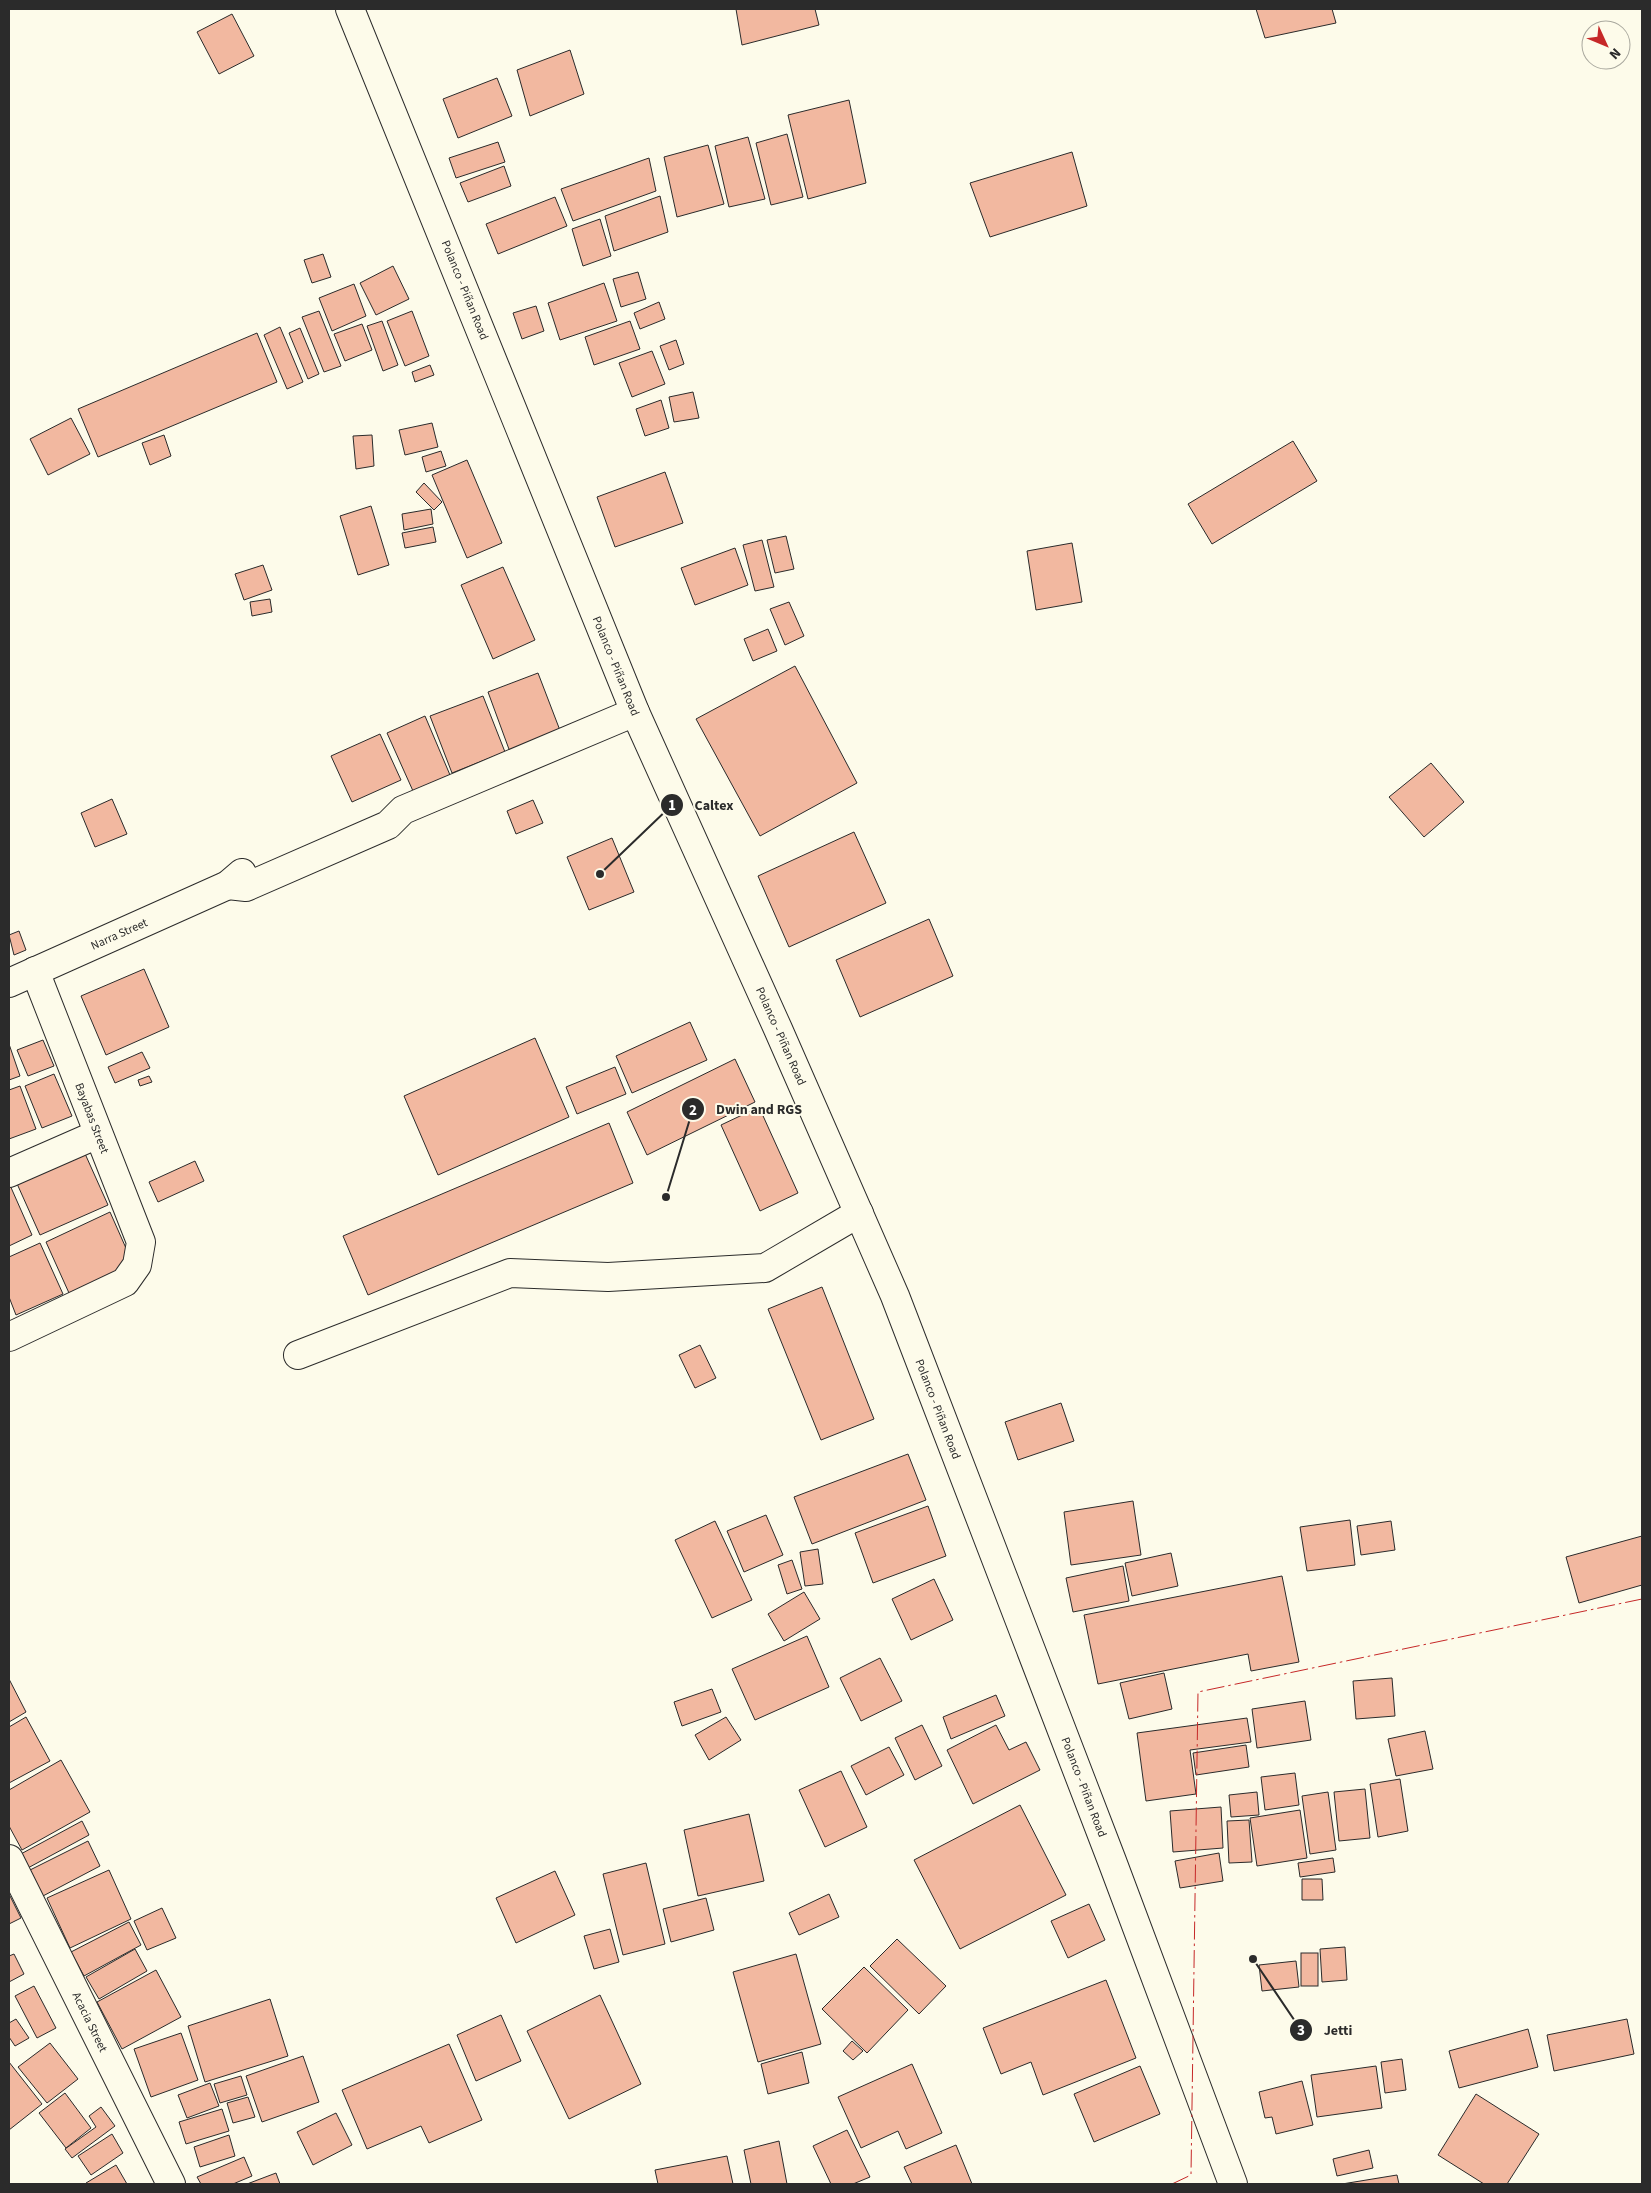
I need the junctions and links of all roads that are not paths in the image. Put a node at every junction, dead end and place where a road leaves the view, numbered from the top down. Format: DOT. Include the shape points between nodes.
graph roads {
  1 [pos="350,9"];
  2 [pos="635,712"];
  3 [pos="35,972"];
  4 [pos="9,983"];
  5 [pos="98,1134"];
  6 [pos="9,1172"];
  7 [pos="859,1213"];
  8 [pos="9,1337"];
  9 [pos="298,1355"];
  10 [pos="9,1859"];
  11 [pos="171,2184"];
  12 [pos="1233,2184"];
  1 -- 2 [label="main road, Polanco - Piñan Road"];
  2 -- 3 [label="main road, Narra Street" via="402,810 385,810 239,874 228,885"];
  2 -- 7 [label="main road, Polanco - Piñan Road"];
  3 -- 4 [label="main road, Narra Street"];
  3 -- 5 [label="main road, Bayabas Street"];
  5 -- 6 [label="main road"];
  5 -- 8 [label="main road, Bayabas Street" via="141,1242 137,1265 125,1282"];
  7 -- 9 [label="main road" via="765,1268 608,1277 510,1273"];
  7 -- 12 [label="main road, Polanco - Piñan Road" via="895,1296 1005,1580"];
  10 -- 11 [label="main road, Acacia Street"];
}
